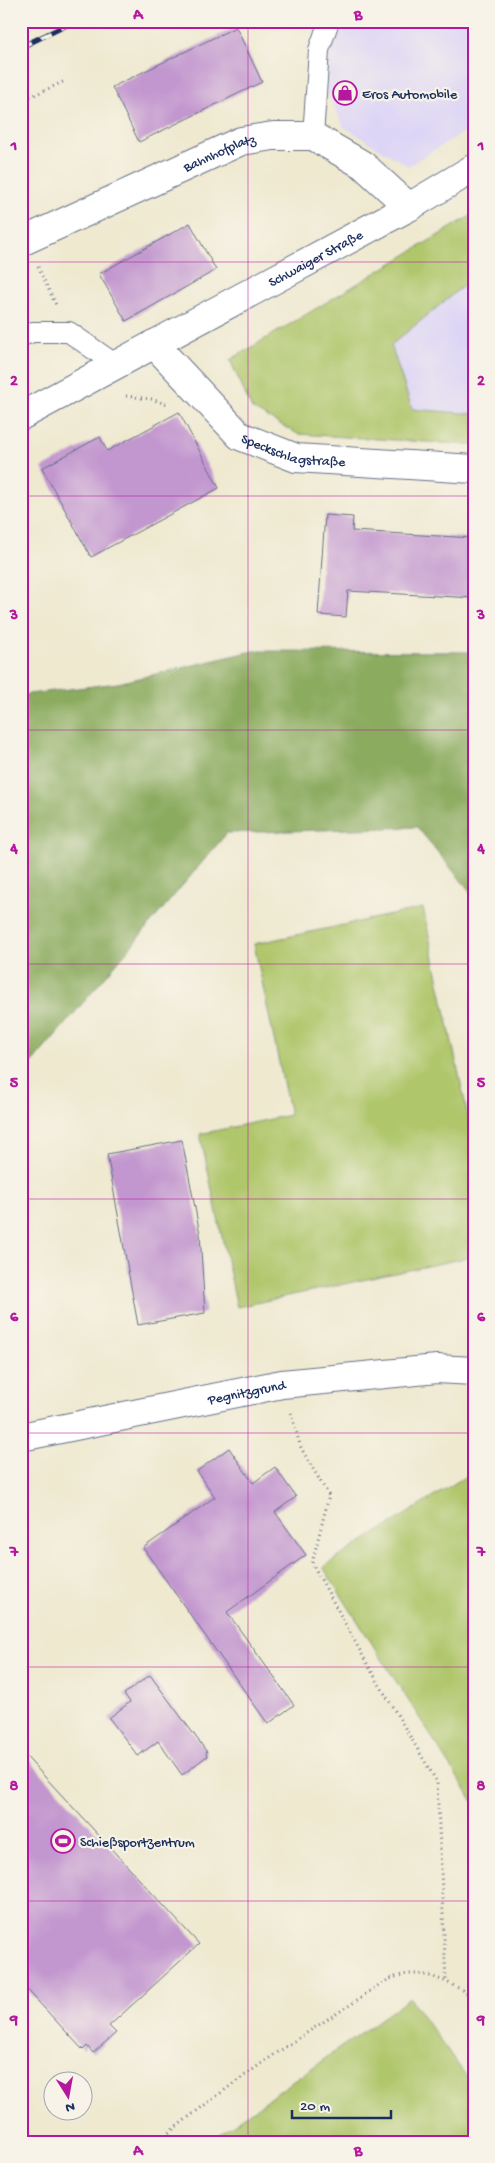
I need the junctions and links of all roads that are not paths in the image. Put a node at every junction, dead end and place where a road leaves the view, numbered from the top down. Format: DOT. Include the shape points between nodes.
graph roads {
  1 [pos="329,21"];
  2 [pos="313,136"];
  3 [pos="474,168"];
  4 [pos="409,206"];
  5 [pos="24,241"];
  6 [pos="21,336"];
  7 [pos="154,344"];
  8 [pos="116,365"];
  9 [pos="21,416"];
  10 [pos="474,469"];
  11 [pos="474,1371"];
  12 [pos="21,1437"];
  1 -- 2 [label="lane" via="319,50"];
  2 -- 4 [label="street" via="363,165"];
  2 -- 5 [label="street, Bahnhofplatz" via="273,136 241,141"];
  3 -- 4 [label="street, Schwaiger Straße"];
  4 -- 7 [label="street, Schwaiger Straße"];
  6 -- 8 [label="lane" via="33,332 69,332"];
  7 -- 8 [label="street"];
  7 -- 10 [label="street, Speckschlagstraße" via="240,436 296,458"];
  8 -- 9 [label="street"];
  11 -- 12 [label="street, Pegnitzgrund" via="437,1370 282,1384"];
}
